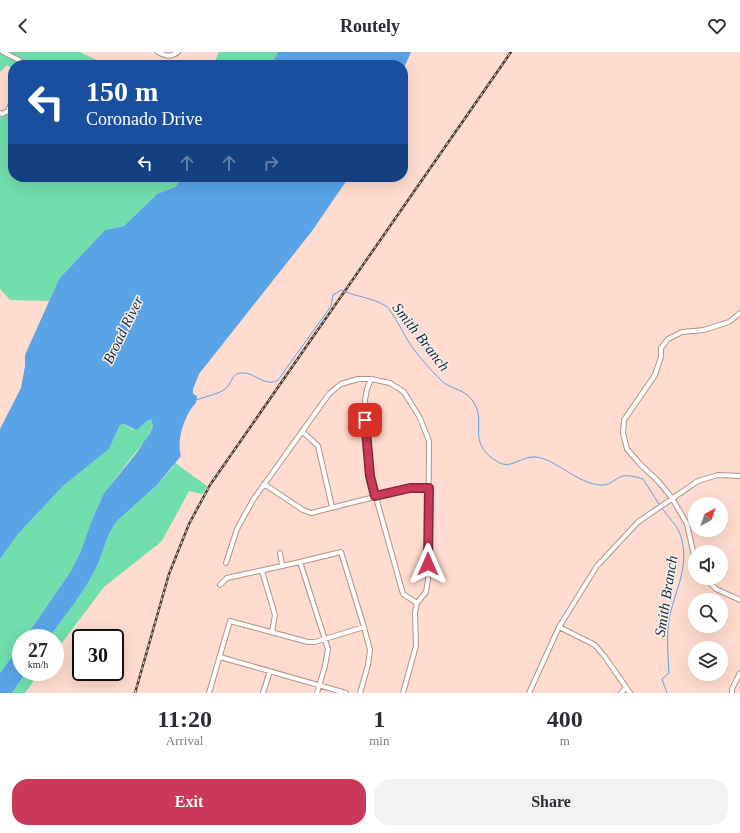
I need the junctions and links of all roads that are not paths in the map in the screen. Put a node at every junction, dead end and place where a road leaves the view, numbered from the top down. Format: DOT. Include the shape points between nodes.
graph roads {
  1 [pos="3,52"];
  2 [pos="158,52"];
  3 [pos="178,52"];
  4 [pos="19,60"];
  5 [pos="740,313"];
  6 [pos="371,379"];
  7 [pos="302,431"];
  8 [pos="740,476"];
  9 [pos="264,484"];
  10 [pos="429,488"];
  11 [pos="375,496"];
  12 [pos="672,498"];
  13 [pos="332,507"];
  14 [pos="692,545"];
  15 [pos="280,553"];
  16 [pos="300,562"];
  17 [pos="226,563"];
  18 [pos="282,565"];
  19 [pos="262,571"];
  20 [pos="220,584"];
  21 [pos="712,585"];
  22 [pos="740,600"];
  23 [pos="417,603"];
  24 [pos="364,627"];
  25 [pos="559,627"];
  26 [pos="272,632"];
  27 [pos="325,639"];
  28 [pos="220,657"];
  29 [pos="270,671"];
  30 [pos="740,673"];
  31 [pos="319,685"];
  32 [pos="626,688"];
  33 [pos="209,693"];
  34 [pos="263,693"];
  35 [pos="317,693"];
  36 [pos="346,693"];
  37 [pos="360,693"];
  38 [pos="402,693"];
  39 [pos="529,693"];
  40 [pos="621,693"];
  41 [pos="630,693"];
  42 [pos="732,693"];
  1 -- 4 [label="street"];
  2 -- 3 [label="street" via="168,57"];
  5 -- 12 [label="street" via="729,322 704,330 682,332 668,339 661,348 661,357 654,375 624,420 623,432 627,448"];
  6 -- 7 [label="street" via="358,379 341,384 329,394"];
  6 -- 10 [label="street" via="390,383 404,392 420,418 429,441"];
  6 -- 11 [label="street" via="365,400 365,420 370,476"];
  7 -- 9 [label="street"];
  7 -- 13 [label="street" via="318,446"];
  8 -- 12 [label="street" via="718,475 698,481"];
  9 -- 13 [label="street" via="303,510 312,512"];
  9 -- 17 [label="street" via="237,529"];
  10 -- 11 [label="street" via="410,488"];
  10 -- 23 [label="street" via="428,580 426,592"];
  11 -- 13 [label="street"];
  11 -- 23 [label="street" via="403,594"];
  12 -- 14 [label="street" via="687,524"];
  12 -- 25 [label="street" via="638,522 597,566"];
  15 -- 18 [label="street"];
  16 -- 18 [label="street"];
  16 -- 24 [label="street" via="341,552"];
  16 -- 27 [label="street"];
  18 -- 19 [label="street"];
  19 -- 20 [label="street" via="227,578"];
  19 -- 26 [label="street" via="275,615"];
  21 -- 22 [label="street"];
  23 -- 38 [label="street" via="414,612 416,646"];
  24 -- 27 [label="street"];
  24 -- 37 [label="street" via="370,650"];
  25 -- 32 [label="street" via="595,645"];
  25 -- 39 [label="street"];
  26 -- 27 [label="street" via="308,642"];
  26 -- 28 [label="street" via="230,621"];
  27 -- 31 [label="street" via="328,649"];
  28 -- 29 [label="street"];
  28 -- 33 [label="street"];
  29 -- 31 [label="street"];
  29 -- 34 [label="street"];
  30 -- 42 [label="street"];
  31 -- 35 [label="street"];
  31 -- 36 [label="street"];
  32 -- 40 [label="street"];
  32 -- 41 [label="street"];
}
